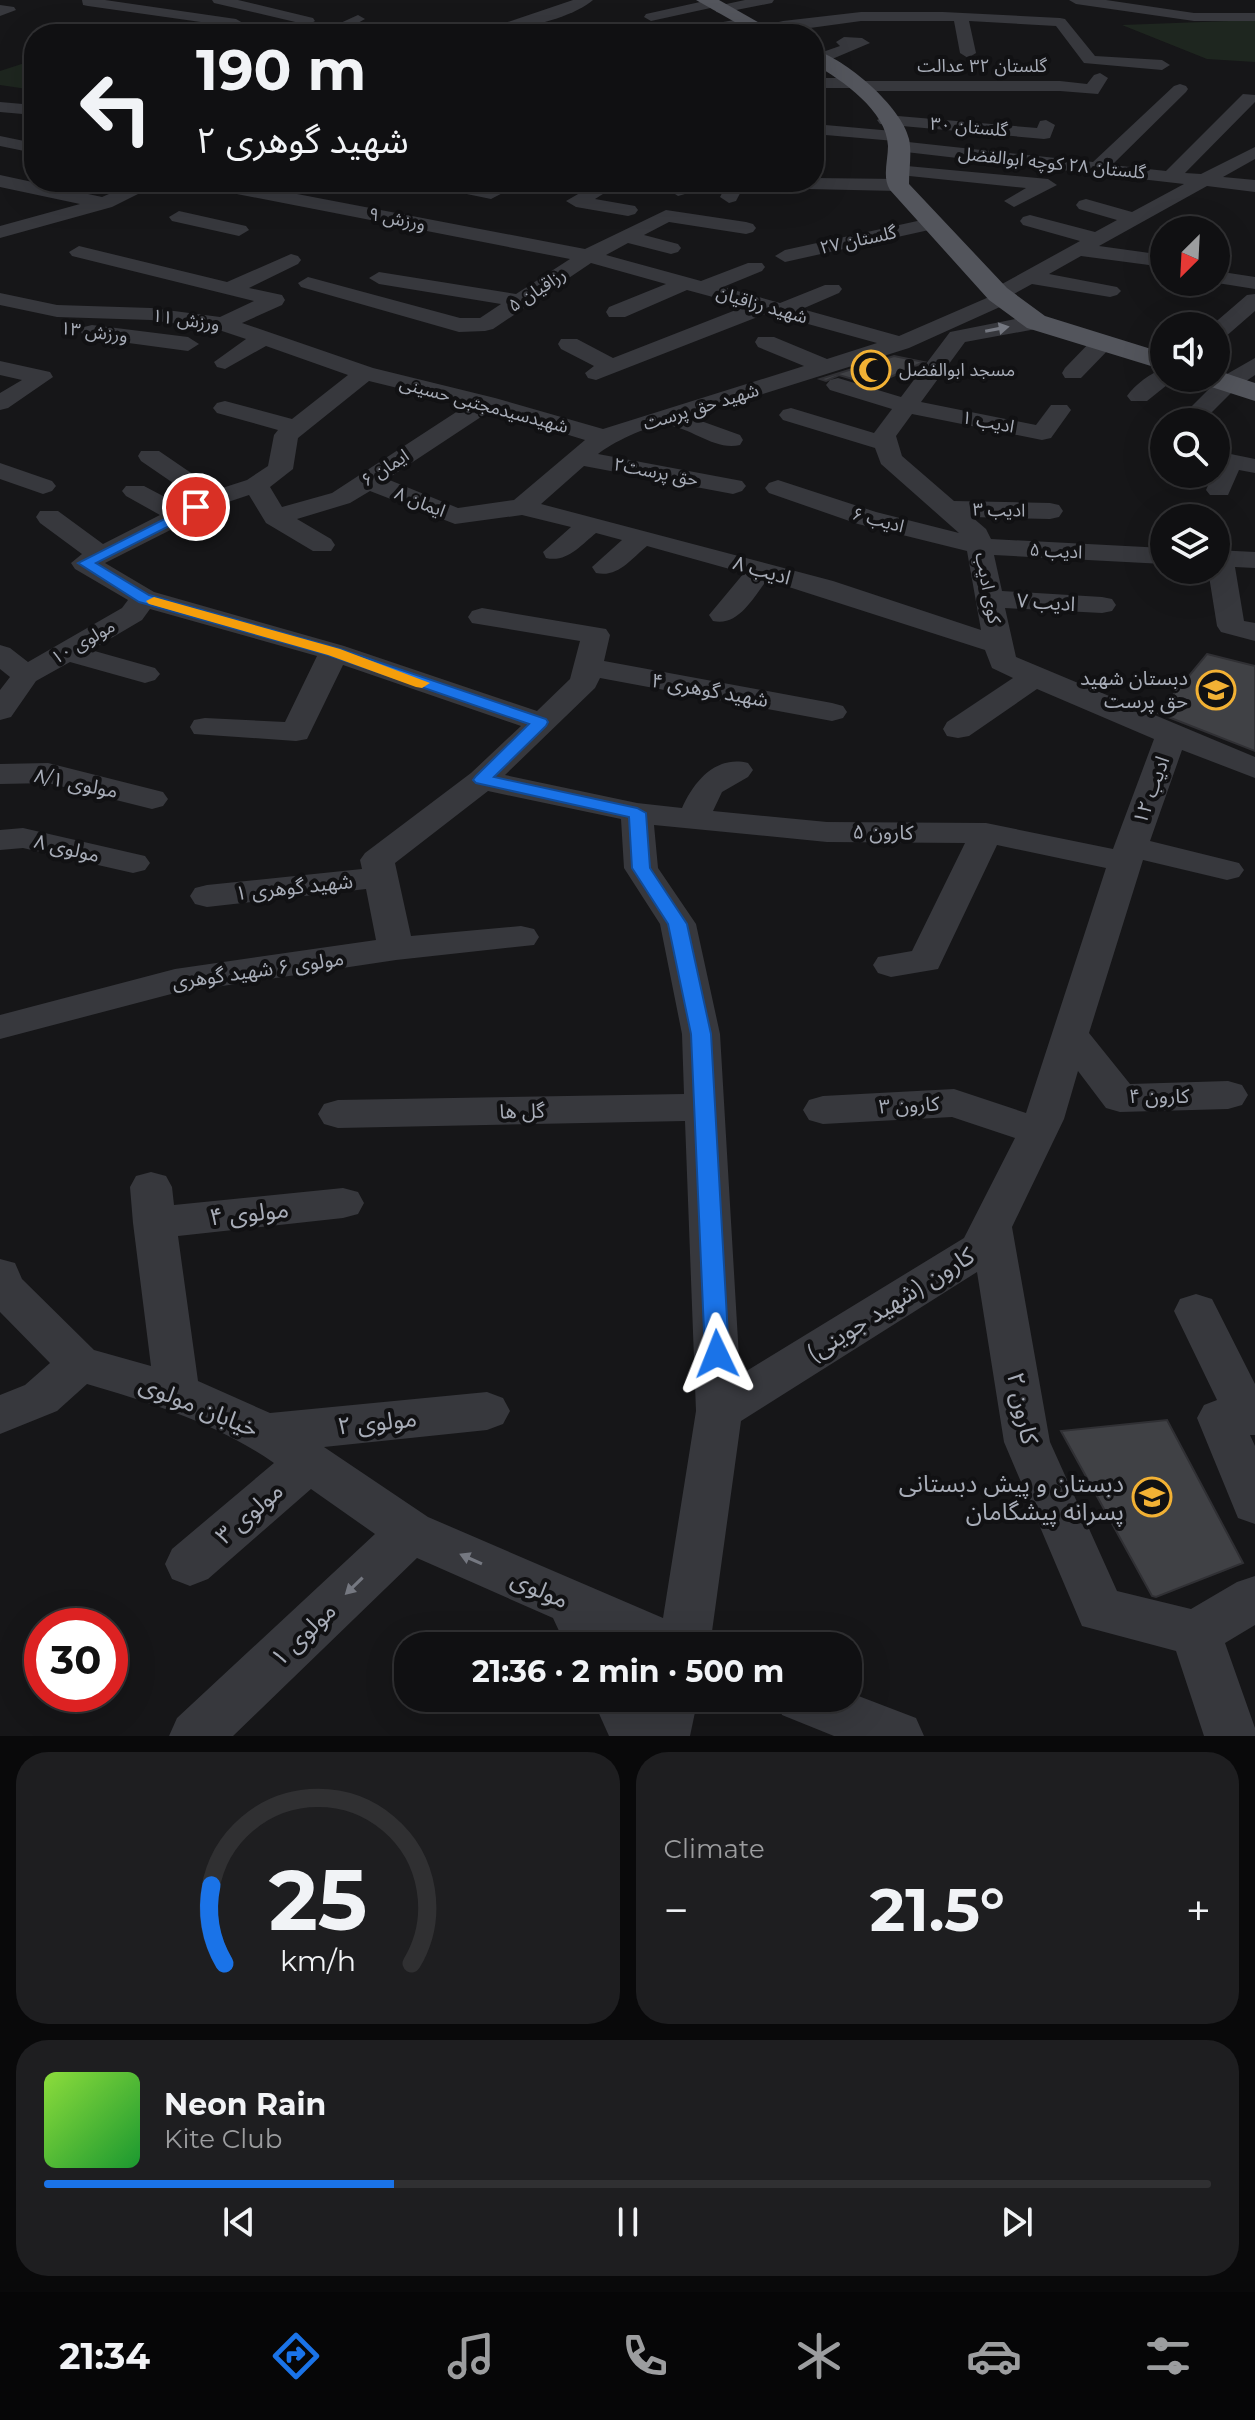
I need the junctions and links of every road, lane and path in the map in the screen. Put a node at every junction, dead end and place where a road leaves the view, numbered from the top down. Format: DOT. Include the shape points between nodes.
graph roads {
  1 [pos="91,0"];
  2 [pos="219,0"];
  3 [pos="586,0"];
  4 [pos="1030,0"];
  5 [pos="1078,0"];
  6 [pos="1197,2"];
  7 [pos="285,3"];
  8 [pos="772,4"];
  9 [pos="942,5"];
  10 [pos="121,7"];
  11 [pos="259,11"];
  12 [pos="1093,16"];
  13 [pos="1188,16"];
  14 [pos="651,17"];
  15 [pos="959,17"];
  16 [pos="1255,17"];
  17 [pos="89,18"];
  18 [pos="207,19"];
  19 [pos="358,19"];
  20 [pos="737,19"];
  21 [pos="1023,19"];
  22 [pos="1040,20"];
  23 [pos="239,21"];
  24 [pos="308,21"];
  25 [pos="1060,22"];
  26 [pos="195,24"];
  27 [pos="233,24"];
  28 [pos="261,24"];
  29 [pos="347,24"];
  30 [pos="515,24"];
  31 [pos="1046,37"];
  32 [pos="844,42"];
  33 [pos="968,53"];
  34 [pos="824,55"];
  35 [pos="824,62"];
  36 [pos="1162,65"];
  37 [pos="1018,67"];
  38 [pos="824,83"];
  39 [pos="856,84"];
  40 [pos="995,86"];
  41 [pos="1091,89"];
  42 [pos="1180,89"];
  43 [pos="1249,98"];
  44 [pos="0,107"];
  45 [pos="24,109"];
  46 [pos="1046,125"];
  47 [pos="824,132"];
  48 [pos="0,141"];
  49 [pos="24,146"];
  50 [pos="824,148"];
  51 [pos="845,150"];
  52 [pos="1255,152"];
  53 [pos="894,153"];
  54 [pos="1098,168"];
  55 [pos="1172,175"];
  56 [pos="824,176"];
  57 [pos="1206,179"];
  58 [pos="0,181"];
  59 [pos="24,186"];
  60 [pos="1255,186"];
  61 [pos="52,192"];
  62 [pos="130,192"];
  63 [pos="259,192"];
  64 [pos="594,192"];
  65 [pos="264,193"];
  66 [pos="1014,201"];
  67 [pos="105,203"];
  68 [pos="1086,205"];
  69 [pos="628,210"];
  70 [pos="179,217"];
  71 [pos="0,218"];
  72 [pos="1030,221"];
  73 [pos="33,222"];
  74 [pos="215,223"];
  75 [pos="931,224"];
  76 [pos="833,225"];
  77 [pos="1133,226"];
  78 [pos="746,228"];
  79 [pos="239,230"];
  80 [pos="0,232"];
  81 [pos="627,237"];
  82 [pos="850,241"];
  83 [pos="1088,244"];
  84 [pos="671,248"];
  85 [pos="79,252"];
  86 [pos="588,256"];
  87 [pos="785,256"];
  88 [pos="1150,258"];
  89 [pos="291,260"];
  90 [pos="503,261"];
  91 [pos="755,267"];
  92 [pos="567,270"];
  93 [pos="1029,277"];
  94 [pos="379,278"];
  95 [pos="1230,279"];
  96 [pos="308,283"];
  97 [pos="1255,283"];
  98 [pos="694,286"];
  99 [pos="229,289"];
  100 [pos="832,289"];
  101 [pos="1110,291"];
  102 [pos="1001,296"];
  103 [pos="0,299"];
  104 [pos="1255,300"];
  105 [pos="520,301"];
  106 [pos="773,308"];
  107 [pos="617,312"];
  108 [pos="0,320"];
  109 [pos="1230,321"];
  110 [pos="1036,322"];
  111 [pos="223,324"];
  112 [pos="946,333"];
  113 [pos="263,338"];
  114 [pos="766,342"];
  115 [pos="1103,342"];
  116 [pos="901,343"];
  117 [pos="188,344"];
  118 [pos="569,344"];
  119 [pos="1150,357"];
  120 [pos="225,362"];
  121 [pos="1255,365"];
  122 [pos="0,368"];
  123 [pos="365,373"];
  124 [pos="1073,373"];
  125 [pos="832,376"];
  126 [pos="1232,384"];
  127 [pos="1150,387"];
  128 [pos="1139,396"];
  129 [pos="0,403"];
  130 [pos="487,403"];
  131 [pos="906,406"];
  132 [pos="225,408"];
  133 [pos="1204,408"];
  134 [pos="1059,410"];
  135 [pos="791,415"];
  136 [pos="666,417"];
  137 [pos="296,427"];
  138 [pos="1042,433"];
  139 [pos="603,437"];
  140 [pos="731,440"];
  141 [pos="886,444"];
  142 [pos="150,456"];
  143 [pos="579,458"];
  144 [pos="1041,460"];
  145 [pos="1234,462"];
  146 [pos="0,471"];
  147 [pos="366,480"];
  148 [pos="256,485"];
  149 [pos="43,486"];
  150 [pos="733,486"];
  151 [pos="778,488"];
  152 [pos="1219,490"];
  153 [pos="135,491"];
  154 [pos="213,499"];
  155 [pos="522,507"];
  156 [pos="948,509"];
  157 [pos="1050,511"];
  158 [pos="178,515"];
  159 [pos="49,517"];
  160 [pos="275,517"];
  161 [pos="592,524"];
  162 [pos="641,537"];
  163 [pos="322,545"];
  164 [pos="980,546"];
  165 [pos="556,552"];
  166 [pos="100,554"];
  167 [pos="1230,559"];
  168 [pos="1255,560"];
  169 [pos="1150,561"];
  170 [pos="606,567"];
  171 [pos="761,570"];
  172 [pos="1223,584"];
  173 [pos="144,598"];
  174 [pos="990,599"];
  175 [pos="1102,605"];
  176 [pos="723,615"];
  177 [pos="482,617"];
  178 [pos="1255,632"];
  179 [pos="999,645"];
  180 [pos="67,652"];
  181 [pos="334,652"];
  182 [pos="0,654"];
  183 [pos="588,667"];
  184 [pos="145,674"];
  185 [pos="26,675"];
  186 [pos="1035,677"];
  187 [pos="0,711"];
  188 [pos="832,712"];
  189 [pos="540,722"];
  190 [pos="205,727"];
  191 [pos="958,729"];
  192 [pos="1172,733"];
  193 [pos="1255,768"];
  194 [pos="737,770"];
  195 [pos="0,774"];
  196 [pos="482,780"];
  197 [pos="152,799"];
  198 [pos="637,813"];
  199 [pos="693,819"];
  200 [pos="986,833"];
  201 [pos="0,840"];
  202 [pos="1129,854"];
  203 [pos="133,863"];
  204 [pos="1227,870"];
  205 [pos="381,877"];
  206 [pos="207,896"];
  207 [pos="521,937"];
  208 [pos="396,949"];
  209 [pos="891,965"];
  210 [pos="0,1027"];
  211 [pos="1070,1035"];
  212 [pos="1228,1095"];
  213 [pos="705,1107"];
  214 [pos="823,1110"];
  215 [pos="338,1114"];
  216 [pos="1038,1131"];
  217 [pos="343,1203"];
  218 [pos="991,1227"];
  219 [pos="5,1291"];
  220 [pos="1196,1311"];
  221 [pos="79,1364"];
  222 [pos="177,1392"];
  223 [pos="487,1411"];
  224 [pos="719,1411"];
  225 [pos="0,1415"];
  226 [pos="1252,1416"];
  227 [pos="267,1433"];
  228 [pos="309,1462"];
  229 [pos="1255,1503"];
  230 [pos="411,1532"];
  231 [pos="190,1564"];
  232 [pos="1255,1598"];
  233 [pos="581,1624"];
  234 [pos="613,1632"];
  235 [pos="686,1632"];
  236 [pos="1196,1633"];
  237 [pos="625,1712"];
  238 [pos="669,1712"];
  239 [pos="836,1712"];
  240 [pos="196,1736"];
  241 [pos="637,1736"];
  242 [pos="663,1736"];
  243 [pos="897,1736"];
  244 [pos="1231,1736"];
  1 -- 10 [label="street"];
  2 -- 11 [label="street"];
  3 -- 30 [label="street"];
  4 -- 21 [label="street"];
  5 -- 13 [label="street"];
  6 -- 13 [label="street"];
  7 -- 11 [label="street"];
  8 -- 20 [label="street"];
  9 -- 15 [label="street"];
  10 -- 17 [label="street"];
  10 -- 18 [label="street"];
  11 -- 23 [label="street"];
  11 -- 24 [label="street"];
  12 -- 25 [label="street" via="1066,15"];
  13 -- 16 [label="street"];
  14 -- 20 [label="street"];
  15 -- 20 [label="street" via="910,25 846,18"];
  15 -- 21 [label="street"];
  15 -- 33 [label="street"];
  18 -- 23 [label="street"];
  18 -- 26 [label="street"];
  19 -- 29 [label="street"];
  21 -- 22 [label="street"];
  22 -- 25 [label="street"];
  22 -- 31 [label="street"];
  23 -- 27 [label="street"];
  23 -- 28 [label="street"];
  25 -- 36 [label="street" via="1090,60"];
  32 -- 34 [label="street" via="862,43"];
  35 -- 39 [label="main road"];
  37 -- 40 [label="street"];
  38 -- 39 [label="street, گلستان ۳۲ عدالت"];
  39 -- 40 [label="street, گلستان ۳۲ عدالت"];
  39 -- 53 [label="main road"];
  40 -- 41 [label="street, گلستان ۳۲ عدالت"];
  42 -- 54 [label="street"];
  43 -- 55 [label="street"];
  44 -- 45 [label="street"];
  46 -- 53 [label="street, گلستان ۳۰" via="1044,134 993,123"];
  47 -- 53 [label="street"];
  48 -- 49 [label="street"];
  50 -- 51 [label="street"];
  52 -- 57 [label="street"];
  53 -- 54 [label="street, گلستان ۲۸ کوچه ابوالفضل"];
  53 -- 56 [label="street"];
  53 -- 66 [label="street" via="1048,185"];
  53 -- 75 [label="main road"];
  54 -- 55 [label="street, گلستان ۲۸ کوچه ابوالفضل"];
  55 -- 57 [label="street, گلستان ۲۸ کوچه ابوالفضل"];
  57 -- 60 [label="street, گلستان ۲۸ کوچه ابوالفضل"];
  57 -- 77 [label="street"];
  58 -- 59 [label="street"];
  61 -- 67 [label="street"];
  62 -- 67 [label="street"];
  63 -- 65 [label="street, ورزش ۹"];
  64 -- 69 [label="street" via="576,201"];
  65 -- 74 [label="street"];
  65 -- 86 [label="street, ورزش ۹"];
  67 -- 73 [label="street"];
  68 -- 77 [label="street"];
  70 -- 74 [label="street"];
  71 -- 73 [label="street"];
  72 -- 83 [label="street"];
  73 -- 80 [label="street"];
  74 -- 79 [label="street"];
  75 -- 82 [label="street, گلستان ۲۷"];
  75 -- 102 [label="main road"];
  76 -- 82 [label="street"];
  77 -- 83 [label="street"];
  78 -- 81 [label="street, رزاقیان ۵" via="666,216"];
  81 -- 84 [label="street"];
  81 -- 86 [label="street, رزاقیان ۵"];
  82 -- 87 [label="street, گلستان ۲۷"];
  83 -- 88 [label="street"];
  83 -- 93 [label="street"];
  85 -- 99 [label="street"];
  86 -- 92 [label="street, رزاقیان ۵"];
  86 -- 98 [label="street, شهید رزاقیان"];
  89 -- 99 [label="street"];
  90 -- 92 [label="street"];
  91 -- 98 [label="street"];
  92 -- 105 [label="street, رزاقیان ۵"];
  93 -- 101 [label="street"];
  93 -- 102 [label="street"];
  94 -- 105 [label="street"];
  95 -- 97 [label="street"];
  96 -- 105 [label="street, رزاقیان ۵" via="459,325 485,324"];
  98 -- 106 [label="street, شهید رزاقیان"];
  98 -- 107 [label="street"];
  99 -- 111 [label="street" via="274,300"];
  100 -- 106 [label="street"];
  102 -- 110 [label="main road"];
  102 -- 112 [label="street"];
  103 -- 111 [label="street, ورزش ۱۱" via="57,311 151,314"];
  104 -- 109 [label="street"];
  106 -- 116 [label="street, شهید رزاقیان"];
  106 -- 118 [label="street" via="604,370"];
  108 -- 117 [label="street, ورزش ۱۳"];
  112 -- 110 [label="street, one-way"];
  110 -- 115 [label="main road"];
  111 -- 113 [label="street, ورزش ۱۱"];
  112 -- 116 [label="street"];
  112 -- 131 [label="street"];
  113 -- 120 [label="street"];
  113 -- 123 [label="street, ورزش ۱۱"];
  114 -- 125 [label="street, ادیب ۱"];
  115 -- 119 [label="main road"];
  115 -- 124 [label="street"];
  116 -- 125 [label="street, شهید حق پرست"];
  121 -- 126 [label="street"];
  122 -- 129 [label="street" via="42,377"];
  123 -- 130 [label="street, شهیدسیدمجتبی حسینی"];
  123 -- 137 [label="street"];
  125 -- 131 [label="street, ادیب ۱"];
  125 -- 136 [label="street, شهید حق پرست"];
  126 -- 133 [label="street"];
  127 -- 128 [label="street"];
  130 -- 139 [label="street, شهیدسیدمجتبی حسینی"];
  130 -- 147 [label="street, ایمان ۶"];
  131 -- 138 [label="street, ادیب ۱"];
  131 -- 141 [label="street" via="884,436"];
  132 -- 137 [label="street"];
  134 -- 138 [label="street, ادیب ۱"];
  135 -- 141 [label="street"];
  136 -- 139 [label="street, شهید حق پرست"];
  136 -- 140 [label="street"];
  137 -- 148 [label="street" via="286,435 280,469"];
  138 -- 144 [label="street"];
  139 -- 143 [label="street, شهید حق پرست"];
  141 -- 156 [label="street, کوی ادیب" via="890,459"];
  142 -- 154 [label="street"];
  143 -- 150 [label="street, حق پرست۲"];
  143 -- 155 [label="street, شهید حق پرست"];
  145 -- 152 [label="street"];
  146 -- 149 [label="street"];
  147 -- 155 [label="street, ایمان ۸" via="447,526"];
  147 -- 160 [label="street, ایمان ۶" via="341,498"];
  148 -- 154 [label="street"];
  148 -- 160 [label="street"];
  151 -- 164 [label="street, ادیب ۶" via="867,518"];
  153 -- 158 [label="street"];
  154 -- 158 [label="street"];
  155 -- 161 [label="street, ادیب ۸"];
  156 -- 157 [label="street, ادیب ۳"];
  156 -- 164 [label="street, کوی ادیب" via="977,535"];
  158 -- 166 [label="street"];
  159 -- 166 [label="street"];
  160 -- 163 [label="street"];
  161 -- 162 [label="street, ادیب ۸"];
  161 -- 165 [label="street"];
  162 -- 170 [label="street"];
  162 -- 171 [label="street, ادیب ۸"];
  164 -- 169 [label="street, ادیب ۵" via="1133,568"];
  164 -- 174 [label="street, کوی ادیب"];
  166 -- 173 [label="street" via="85,563"];
  167 -- 168 [label="street"];
  171 -- 176 [label="street"];
  171 -- 179 [label="street, ادیب ۸"];
  172 -- 178 [label="street" via="1231,626"];
  173 -- 180 [label="street, مولوی ۱۰" via="132,614"];
  173 -- 181 [label="street"];
  174 -- 175 [label="street, ادیب ۷"];
  174 -- 179 [label="street, کوی ادیب"];
  177 -- 183 [label="street" via="596,635"];
  179 -- 186 [label="street, کوی ادیب" via="1002,662"];
  180 -- 184 [label="street"];
  180 -- 185 [label="street, مولوی ۱۰"];
  181 -- 189 [label="street"];
  181 -- 190 [label="street" via="296,732"];
  182 -- 185 [label="street"];
  183 -- 188 [label="street, شهید گوهری ۴"];
  183 -- 189 [label="street" via="584,682"];
  185 -- 187 [label="street"];
  186 -- 191 [label="street"];
  186 -- 192 [label="street, کوی ادیب"];
  189 -- 196 [label="street"];
  192 -- 193 [label="street, کوی ادیب"];
  192 -- 202 [label="street, ادیب ۱۲"];
  194 -- 199 [label="street" via="708,786"];
  195 -- 197 [label="street, مولوی ۸/۱" via="48,773"];
  196 -- 198 [label="street, کارون ۵"];
  196 -- 205 [label="street" via="377,860"];
  198 -- 199 [label="street, کارون ۵"];
  198 -- 213 [label="street" via="641,868 678,924 701,1034"];
  199 -- 200 [label="street, کارون ۵" via="827,832"];
  200 -- 202 [label="street, کارون ۵"];
  200 -- 209 [label="street" via="925,961"];
  201 -- 203 [label="street, مولوی ۸" via="23,838"];
  202 -- 204 [label="street, کارون ۵"];
  202 -- 211 [label="street, کارون (شهید جوینی)"];
  205 -- 206 [label="street, شهید گوهری ۱"];
  205 -- 208 [label="street"];
  207 -- 208 [label="street, مولوی ۶ شهید گوهری"];
  208 -- 210 [label="street, مولوی ۶ شهید گوهری" via="175,981"];
  211 -- 212 [label="street, کارون ۴" via="1120,1098"];
  211 -- 216 [label="street, کارون (شهید جوینی)"];
  213 -- 215 [label="street, گل ها"];
  213 -- 224 [label="street"];
  214 -- 216 [label="street, کارون ۳" via="954,1103"];
  216 -- 218 [label="street, کارون (شهید جوینی)"];
  217 -- 222 [label="street, مولوی ۴" via="152,1205"];
  218 -- 224 [label="street, کارون (شهید جوینی)" via="980,1249"];
  218 -- 236 [label="street, کارون ۲" via="1027,1442 1100,1610"];
  219 -- 221 [label="street, خیابان مولوی"];
  220 -- 226 [label="street"];
  221 -- 222 [label="street, خیابان مولوی"];
  221 -- 225 [label="street" via="41,1398"];
  222 -- 227 [label="street, خیابان مولوی"];
  223 -- 227 [label="street, مولوی ۲"];
  224 -- 235 [label="street"];
  226 -- 229 [label="street" via="1220,1418"];
  227 -- 228 [label="street, خیابان مولوی"];
  228 -- 230 [label="street, خیابان مولوی"];
  228 -- 231 [label="street, مولوی ۳"];
  233 -- 230 [label="street, مولوی, one-way"];
  230 -- 240 [label="street, مولوی ۱, one-way"];
  232 -- 236 [label="street"];
  233 -- 234 [label="street, مولوی"];
  236 -- 244 [label="street"];
  237 -- 241 [label="street"];
  238 -- 242 [label="street"];
  239 -- 243 [label="street"];
}
